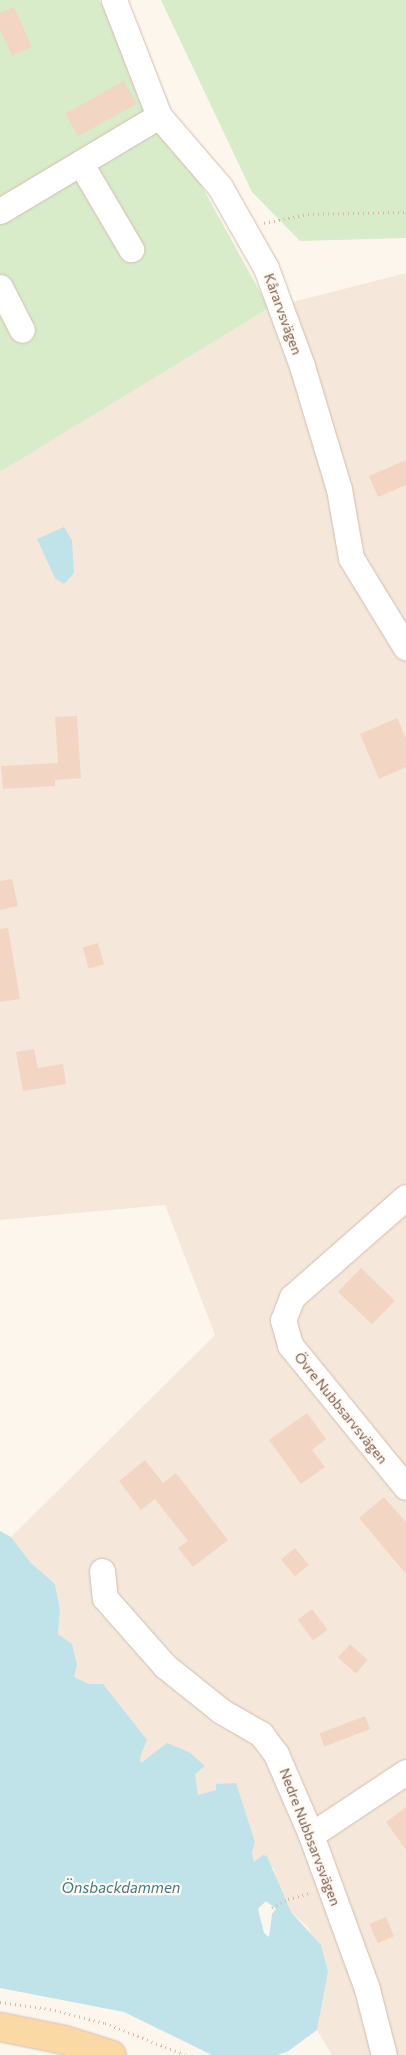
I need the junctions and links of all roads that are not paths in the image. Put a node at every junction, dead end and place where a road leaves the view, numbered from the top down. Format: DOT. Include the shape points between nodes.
graph roads {
  1 [pos="114,0"];
  2 [pos="159,116"];
  3 [pos="81,164"];
  4 [pos="0,211"];
  5 [pos="131,249"];
  6 [pos="0,287"];
  7 [pos="22,330"];
  8 [pos="406,648"];
  9 [pos="406,1197"];
  10 [pos="406,1487"];
  11 [pos="102,1571"];
  12 [pos="406,1772"];
  13 [pos="311,1835"];
  14 [pos="0,2027"];
  15 [pos="112,2055"];
  16 [pos="384,2055"];
  1 -- 2 [label="street, Kårarvsvägen"];
  2 -- 3 [label="street"];
  2 -- 8 [label="street, Kårarvsvägen" via="220,187 266,268 302,366 339,489 351,558"];
  3 -- 4 [label="street"];
  3 -- 5 [label="street"];
  6 -- 7 [label="street"];
  9 -- 10 [label="street, Övre Nubbsarvsvägen" via="292,1297 283,1320 290,1345"];
  11 -- 13 [label="street, Nedre Nubbsarvsvägen" via="105,1598 165,1666 221,1711 261,1734 284,1770"];
  12 -- 13 [label="street"];
  13 -- 16 [label="street, Nedre Nubbsarvsvägen" via="367,1988"];
  14 -- 15 [label="main road" via="65,2040"];
}
